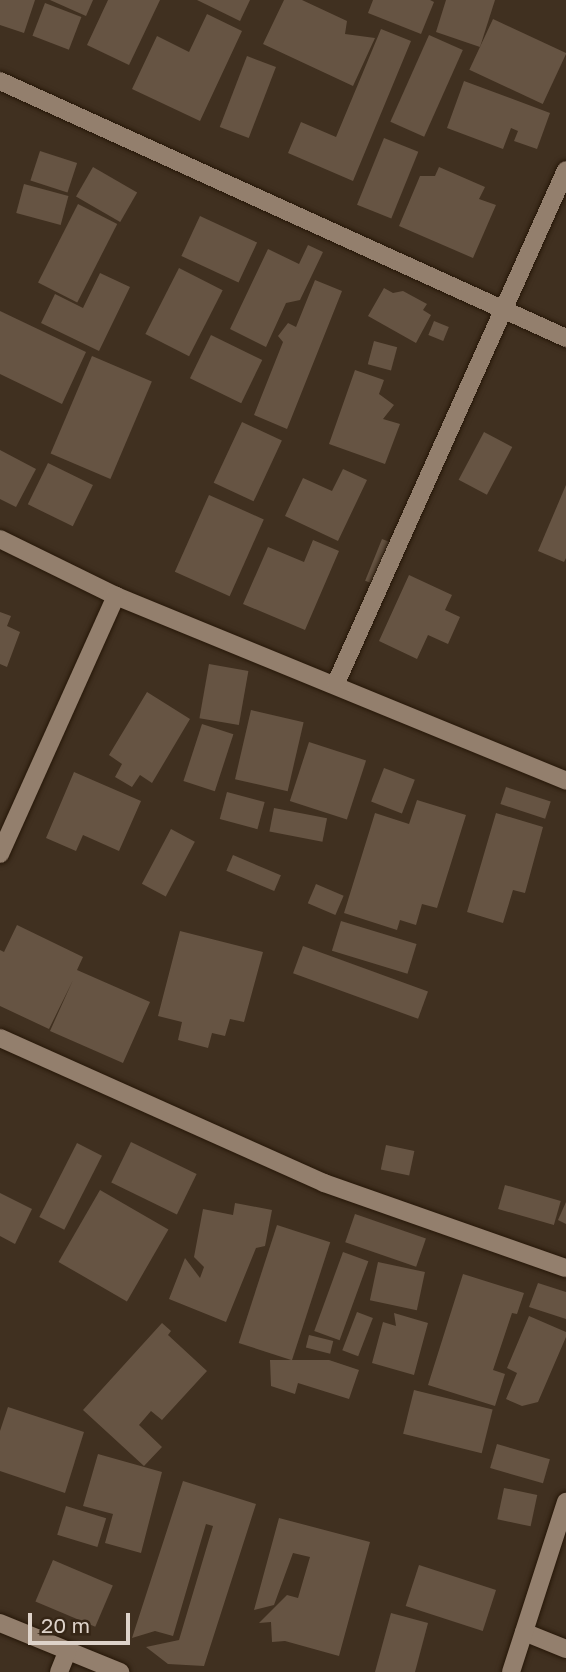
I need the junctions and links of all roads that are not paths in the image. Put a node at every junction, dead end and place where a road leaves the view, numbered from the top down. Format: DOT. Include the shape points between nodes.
graph roads {
  1 [pos="0,81"];
  2 [pos="566,170"];
  3 [pos="504,309"];
  4 [pos="566,338"];
  5 [pos="0,540"];
  6 [pos="116,596"];
  7 [pos="335,683"];
  8 [pos="566,781"];
  9 [pos="0,854"];
  10 [pos="0,1038"];
  11 [pos="566,1268"];
  12 [pos="566,1502"];
  13 [pos="0,1623"];
  14 [pos="524,1632"];
  15 [pos="566,1649"];
  16 [pos="67,1652"];
  17 [pos="59,1672"];
  18 [pos="120,1672"];
  19 [pos="511,1672"];
  1 -- 3 [label="street"];
  2 -- 3 [label="street"];
  3 -- 4 [label="street"];
  3 -- 7 [label="street"];
  5 -- 6 [label="street"];
  6 -- 7 [label="street"];
  6 -- 9 [label="street"];
  7 -- 8 [label="street"];
  10 -- 11 [label="street" via="324,1183"];
  12 -- 14 [label="street"];
  13 -- 16 [label="street"];
  14 -- 15 [label="street"];
  14 -- 19 [label="street"];
  16 -- 17 [label="street"];
  16 -- 18 [label="street"];
}
